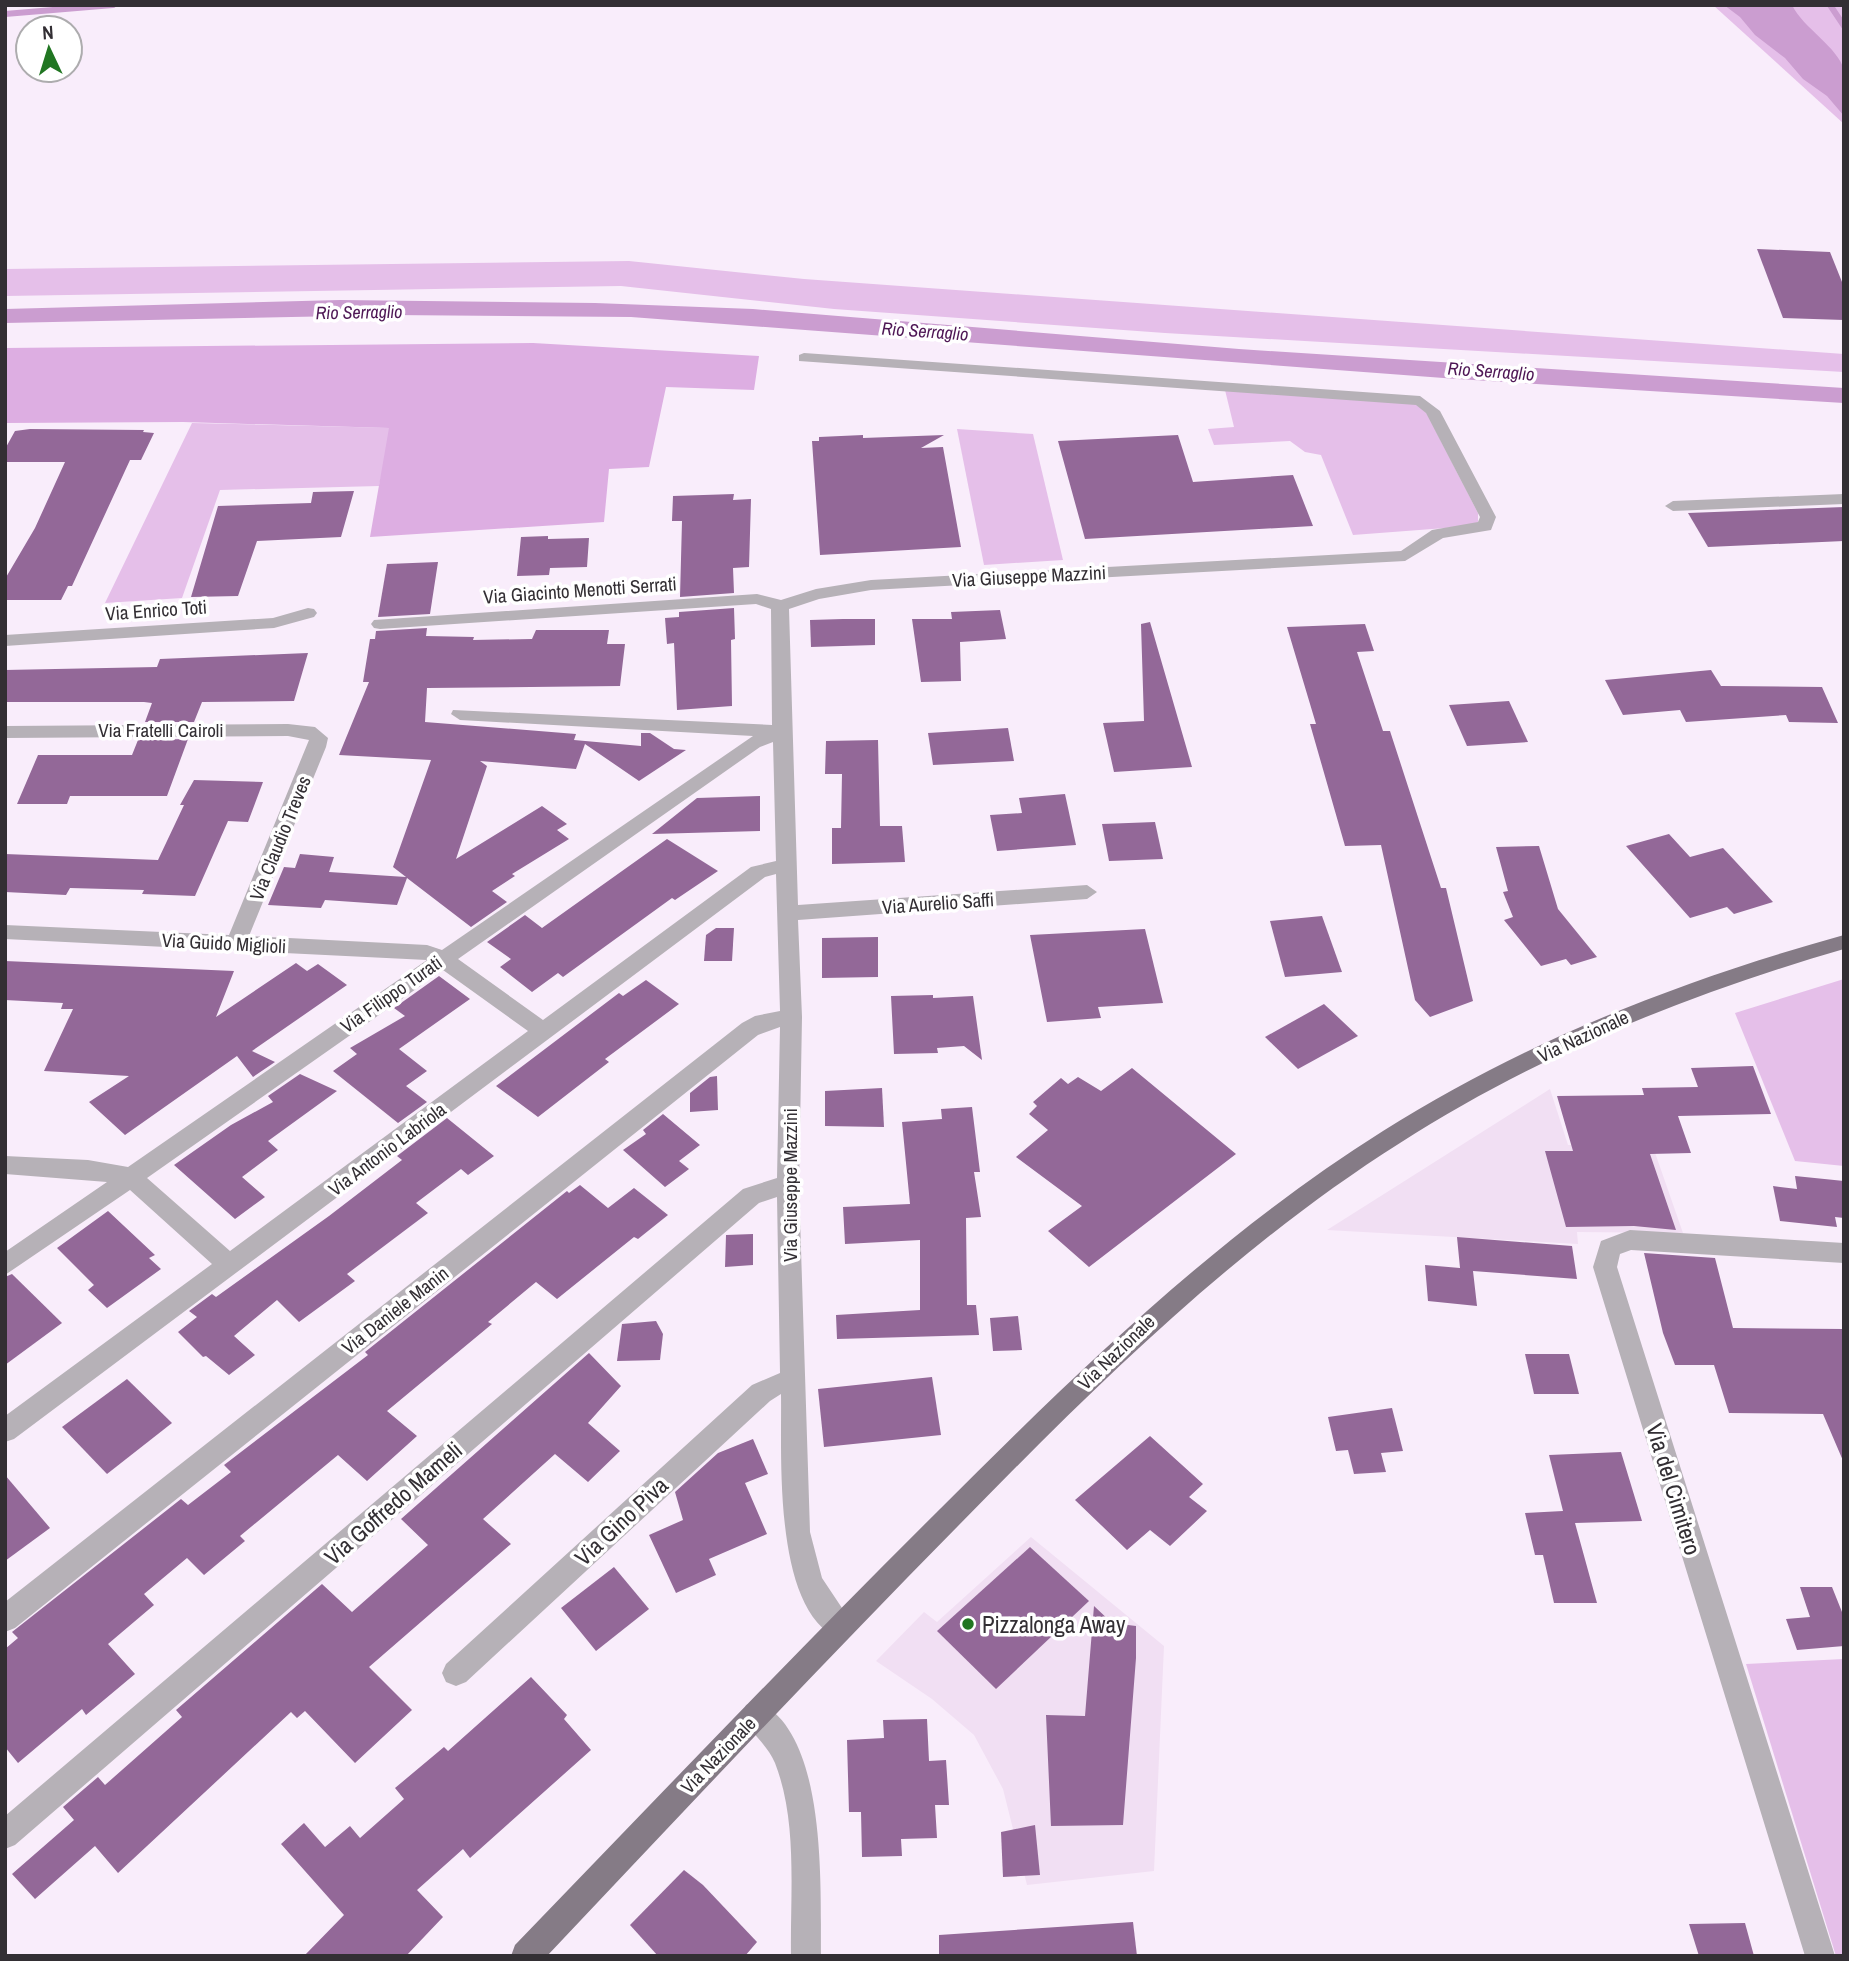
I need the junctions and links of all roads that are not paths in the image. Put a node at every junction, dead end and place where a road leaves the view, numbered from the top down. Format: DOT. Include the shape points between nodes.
graph roads {
  1 [pos="804,358"];
  2 [pos="1844,499"];
  3 [pos="1673,506"];
  4 [pos="781,606"];
  5 [pos="308,613"];
  6 [pos="380,624"];
  7 [pos="5,641"];
  8 [pos="460,714"];
  9 [pos="781,731"];
  10 [pos="5,732"];
  11 [pos="315,734"];
  12 [pos="786,865"];
  13 [pos="1087,892"];
  14 [pos="788,913"];
  15 [pos="5,932"];
  16 [pos="1844,942"];
  17 [pos="236,943"];
  18 [pos="441,958"];
  19 [pos="791,1017"];
  20 [pos="544,1032"];
  21 [pos="5,1165"];
  22 [pos="131,1177"];
  23 [pos="788,1186"];
  24 [pos="1844,1253"];
  25 [pos="5,1265"];
  26 [pos="230,1266"];
  27 [pos="792,1381"];
  28 [pos="5,1431"];
  29 [pos="5,1619"];
  30 [pos="840,1626"];
  31 [pos="456,1673"];
  32 [pos="756,1715"];
  33 [pos="5,1835"];
  34 [pos="526,1956"];
  35 [pos="806,1956"];
  36 [pos="1820,1956"];
  1 -- 4 [label="street, Via Giuseppe Mazzini" via="1420,401 1432,411 1488,517 1485,526 1438,534 1405,556 871,584"];
  2 -- 3 [label="street"];
  4 -- 6 [label="street, Via Giacinto Menotti Serrati" via="757,599"];
  4 -- 9 [label="street, Via Giuseppe Mazzini"];
  5 -- 7 [label="street, Via Enrico Toti" via="274,623"];
  8 -- 9 [label="street"];
  9 -- 12 [label="street, Via Giuseppe Mazzini"];
  9 -- 18 [label="street, Via Filippo Turati" via="753,743"];
  10 -- 11 [label="street, Via Fratelli Cairoli" via="288,730"];
  11 -- 17 [label="street, Via Claudio Treves" via="317,747"];
  12 -- 14 [label="street, Via Giuseppe Mazzini"];
  12 -- 20 [label="street, Via Antonio Labriola" via="758,872"];
  13 -- 14 [label="street, Via Aurelio Saffi"];
  14 -- 19 [label="street, Via Giuseppe Mazzini"];
  15 -- 17 [label="street, Via Guido Miglioli"];
  16 -- 30 [label="main road, Via Nazionale" via="1706,986 1575,1038 1437,1111 1338,1171 1247,1237 1122,1344"];
  17 -- 18 [label="street, Via Guido Miglioli" via="427,952"];
  18 -- 20 [label="street"];
  18 -- 22 [label="street, Via Filippo Turati"];
  19 -- 23 [label="street, Via Giuseppe Mazzini"];
  19 -- 29 [label="street, Via Daniele Manin" via="750,1029"];
  20 -- 26 [label="street, Via Antonio Labriola"];
  21 -- 22 [label="street" via="88,1169"];
  22 -- 25 [label="street, Via Filippo Turati"];
  22 -- 26 [label="street"];
  23 -- 27 [label="street, Via Giuseppe Mazzini"];
  23 -- 33 [label="street, Via Goffredo Mameli" via="751,1196"];
  24 -- 36 [label="street, Via del Cimitero" via="1630,1240 1609,1248 1605,1267"];
  26 -- 28 [label="street, Via Antonio Labriola"];
  27 -- 30 [label="street, Via Giuseppe Mazzini" via="797,1532 805,1574 817,1600"];
  27 -- 31 [label="street, Via Gino Piva" via="761,1393"];
  30 -- 32 [label="main road, Via Nazionale"];
  32 -- 34 [label="main road, Via Nazionale"];
  32 -- 35 [label="street" via="775,1732 797,1788"];
}
